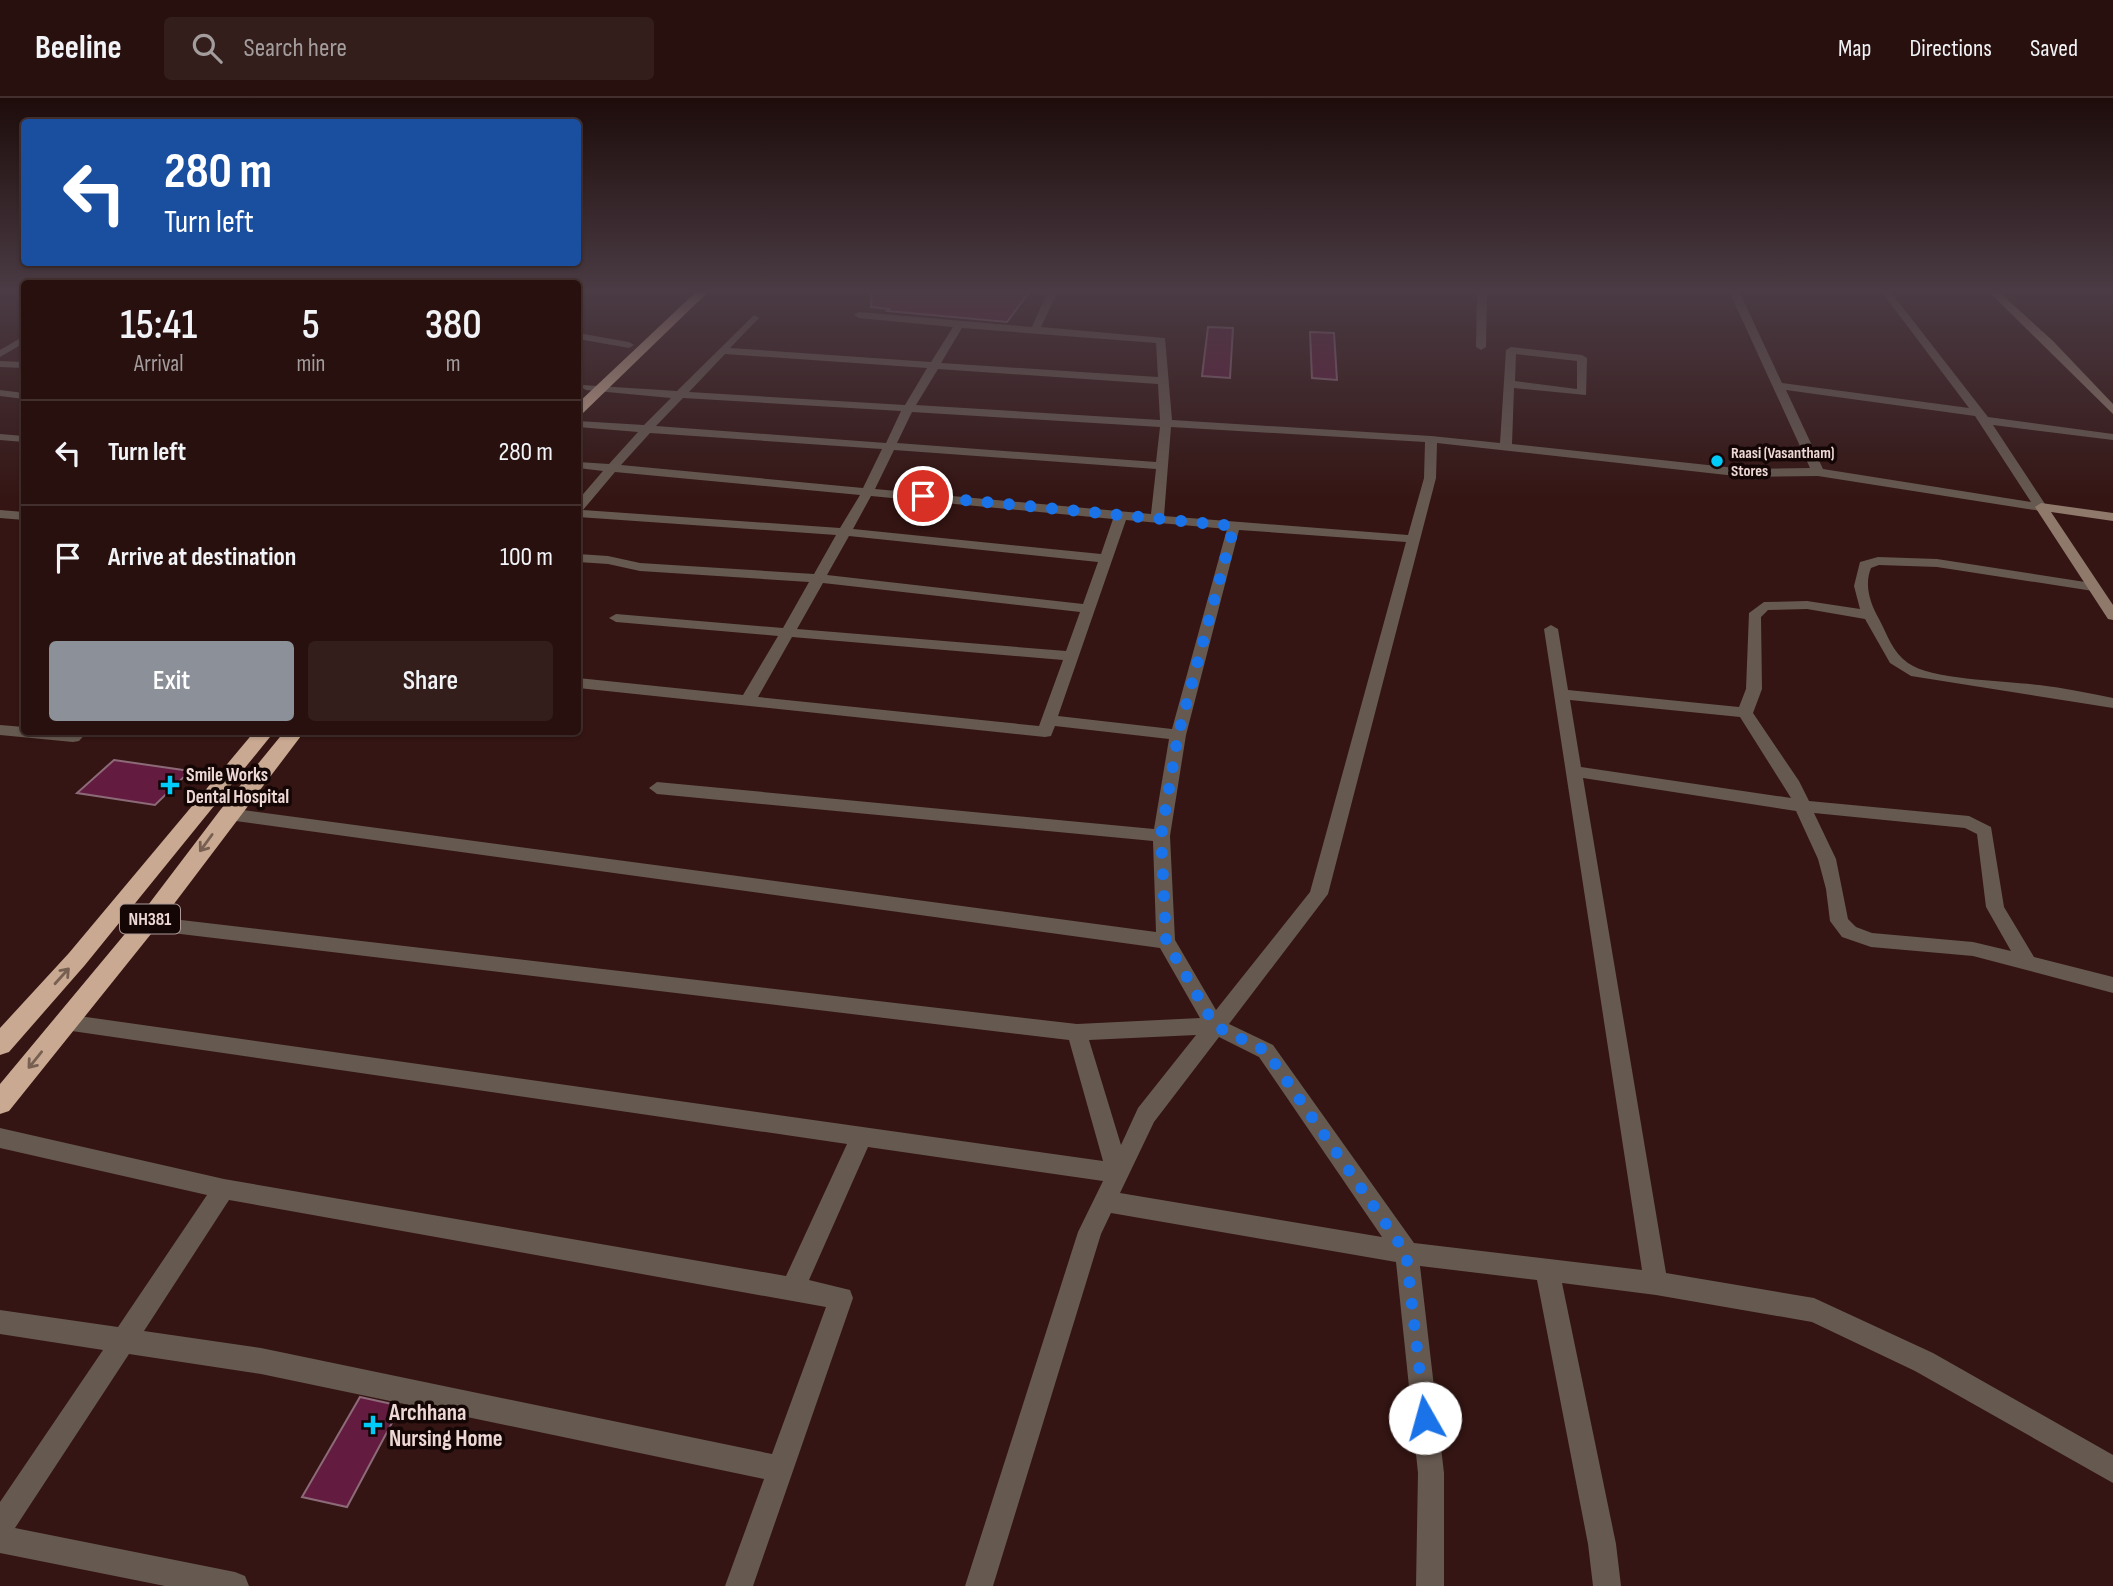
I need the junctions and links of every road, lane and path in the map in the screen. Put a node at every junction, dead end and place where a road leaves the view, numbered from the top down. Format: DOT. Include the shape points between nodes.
graph roads {
  1 [pos="613,360"];
  2 [pos="630,360"];
  3 [pos="713,360"];
  4 [pos="846,360"];
  5 [pos="937,360"];
  6 [pos="1162,360"];
  7 [pos="1510,360"];
  8 [pos="1581,360"];
  9 [pos="1766,360"];
  10 [pos="1938,360"];
  11 [pos="2065,360"];
  12 [pos="0,363"];
  13 [pos="21,365"];
  14 [pos="933,367"];
  15 [pos="1163,381"];
  16 [pos="1509,384"];
  17 [pos="1778,386"];
  18 [pos="599,389"];
  19 [pos="582,391"];
  20 [pos="0,393"];
  21 [pos="680,395"];
  22 [pos="21,396"];
  23 [pos="581,407"];
  24 [pos="909,407"];
  25 [pos="2113,411"];
  26 [pos="1981,416"];
  27 [pos="581,424"];
  28 [pos="1166,424"];
  29 [pos="647,429"];
  30 [pos="0,436"];
  31 [pos="2113,437"];
  32 [pos="21,439"];
  33 [pos="1431,439"];
  34 [pos="890,446"];
  35 [pos="1506,447"];
  36 [pos="581,466"];
  37 [pos="1162,466"];
  38 [pos="615,468"];
  39 [pos="1818,471"];
  40 [pos="868,491"];
  41 [pos="581,504"];
  42 [pos="2040,507"];
  43 [pos="581,513"];
  44 [pos="0,514"];
  45 [pos="1121,515"];
  46 [pos="21,516"];
  47 [pos="2113,517"];
  48 [pos="1157,518"];
  49 [pos="1234,526"];
  50 [pos="845,532"];
  51 [pos="1414,539"];
  52 [pos="581,558"];
  53 [pos="1106,559"];
  54 [pos="818,578"];
  55 [pos="2093,587"];
  56 [pos="1088,609"];
  57 [pos="1869,615"];
  58 [pos="2113,617"];
  59 [pos="616,618"];
  60 [pos="1551,629"];
  61 [pos="788,631"];
  62 [pos="1072,656"];
  63 [pos="581,683"];
  64 [pos="1562,694"];
  65 [pos="748,701"];
  66 [pos="2113,703"];
  67 [pos="1745,713"];
  68 [pos="1050,720"];
  69 [pos="0,730"];
  70 [pos="21,732"];
  71 [pos="52,735"];
  72 [pos="75,735"];
  73 [pos="262,735"];
  74 [pos="292,735"];
  75 [pos="1178,735"];
  76 [pos="1574,771"];
  77 [pos="657,788"];
  78 [pos="1803,806"];
  79 [pos="228,814"];
  80 [pos="1161,836"];
  81 [pos="147,923"];
  82 [pos="1166,941"];
  83 [pos="2027,962"];
  84 [pos="2113,985"];
  85 [pos="65,1023"];
  86 [pos="1215,1026"];
  87 [pos="1077,1032"];
  88 [pos="0,1045"];
  89 [pos="0,1103"];
  90 [pos="861,1137"];
  91 [pos="0,1138"];
  92 [pos="1118,1172"];
  93 [pos="225,1189"];
  94 [pos="1105,1201"];
  95 [pos="1406,1253"];
  96 [pos="1547,1270"];
  97 [pos="1656,1283"];
  98 [pos="793,1289"];
  99 [pos="0,1322"];
  100 [pos="124,1341"];
  101 [pos="780,1469"];
  102 [pos="2113,1470"];
  103 [pos="0,1526"];
  104 [pos="0,1539"];
  105 [pos="235,1586"];
  106 [pos="739,1586"];
  107 [pos="979,1586"];
  108 [pos="1430,1586"];
  109 [pos="1607,1586"];
  1 -- 19 [label="highway"];
  2 -- 18 [label="highway"];
  3 -- 21 [label="street"];
  4 -- 14 [label="street"];
  5 -- 14 [label="street"];
  6 -- 15 [label="street"];
  7 -- 16 [label="street"];
  8 -- 16 [label="street" via="1582,393"];
  9 -- 17 [label="street"];
  10 -- 26 [label="street"];
  11 -- 25 [label="main road"];
  12 -- 13 [label="street"];
  14 -- 15 [label="street"];
  14 -- 24 [label="street"];
  15 -- 28 [label="street"];
  16 -- 35 [label="street"];
  17 -- 26 [label="street"];
  17 -- 39 [label="street"];
  18 -- 19 [label="street"];
  18 -- 21 [label="street"];
  18 -- 23 [label="highway"];
  20 -- 22 [label="street"];
  21 -- 24 [label="street"];
  21 -- 29 [label="street"];
  24 -- 28 [label="street"];
  24 -- 34 [label="street"];
  26 -- 31 [label="street"];
  26 -- 42 [label="street"];
  27 -- 29 [label="street"];
  28 -- 33 [label="street"];
  28 -- 37 [label="street"];
  29 -- 34 [label="street"];
  29 -- 38 [label="street"];
  30 -- 32 [label="street"];
  33 -- 35 [label="street"];
  33 -- 51 [label="street" via="1430,478"];
  34 -- 37 [label="street"];
  34 -- 40 [label="street"];
  35 -- 39 [label="street" via="1745,473"];
  36 -- 38 [label="street"];
  37 -- 48 [label="street"];
  38 -- 40 [label="street"];
  38 -- 41 [label="street"];
  39 -- 42 [label="street"];
  40 -- 45 [label="street"];
  40 -- 50 [label="street"];
  42 -- 47 [label="main road"];
  42 -- 55 [label="main road"];
  43 -- 50 [label="street"];
  44 -- 46 [label="street"];
  45 -- 48 [label="street"];
  45 -- 53 [label="street"];
  48 -- 49 [label="street"];
  49 -- 51 [label="street"];
  49 -- 75 [label="street"];
  50 -- 53 [label="street"];
  50 -- 54 [label="street"];
  51 -- 86 [label="street" via="1319,894"];
  52 -- 54 [label="street" via="640,567"];
  53 -- 56 [label="street"];
  54 -- 56 [label="street"];
  54 -- 61 [label="street"];
  55 -- 57 [label="street" via="1937,563 1878,561 1865,565 1860,574 1861,597"];
  55 -- 58 [label="main road"];
  56 -- 62 [label="street"];
  57 -- 66 [label="street" via="1894,659 1907,670"];
  57 -- 67 [label="street" via="1807,605 1764,606 1755,616 1754,689"];
  59 -- 61 [label="street"];
  60 -- 64 [label="street"];
  61 -- 62 [label="street"];
  61 -- 65 [label="street"];
  62 -- 68 [label="street"];
  63 -- 65 [label="street"];
  64 -- 67 [label="street"];
  64 -- 76 [label="street"];
  65 -- 68 [label="street" via="1045,732"];
  67 -- 78 [label="street"];
  68 -- 75 [label="street"];
  69 -- 70 [label="street"];
  71 -- 72 [label="street"];
  88 -- 73 [label="highway, NH381, one-way"];
  74 -- 79 [label="highway, NH381"];
  75 -- 80 [label="street"];
  76 -- 78 [label="street"];
  76 -- 97 [label="street"];
  77 -- 80 [label="street"];
  78 -- 83 [label="street" via="1827,859 1839,921 1849,932 1871,940 1973,949"];
  78 -- 83 [label="street" via="1953,819 1985,831 1995,907"];
  79 -- 81 [label="highway, NH381, one-way"];
  79 -- 82 [label="street"];
  80 -- 82 [label="street"];
  81 -- 85 [label="highway, NH381"];
  81 -- 87 [label="street"];
  82 -- 86 [label="street"];
  83 -- 84 [label="street"];
  85 -- 89 [label="highway, NH381, one-way"];
  85 -- 90 [label="street"];
  86 -- 87 [label="street"];
  86 -- 92 [label="street" via="1146,1115"];
  86 -- 95 [label="street" via="1266,1051"];
  87 -- 92 [label="street"];
  90 -- 92 [label="street"];
  90 -- 98 [label="street"];
  91 -- 93 [label="street"];
  92 -- 94 [label="street"];
  93 -- 98 [label="street"];
  93 -- 100 [label="street"];
  94 -- 95 [label="street"];
  94 -- 107 [label="street" via="1090,1232"];
  95 -- 96 [label="street"];
  95 -- 108 [label="street" via="1431,1473"];
  96 -- 97 [label="street"];
  96 -- 109 [label="street"];
  97 -- 102 [label="street" via="1814,1310 1924,1363"];
  98 -- 101 [label="street" via="841,1298"];
  99 -- 100 [label="street"];
  100 -- 101 [label="street" via="261,1361"];
  100 -- 103 [label="street"];
  101 -- 106 [label="street"];
  104 -- 105 [label="street"];
}
